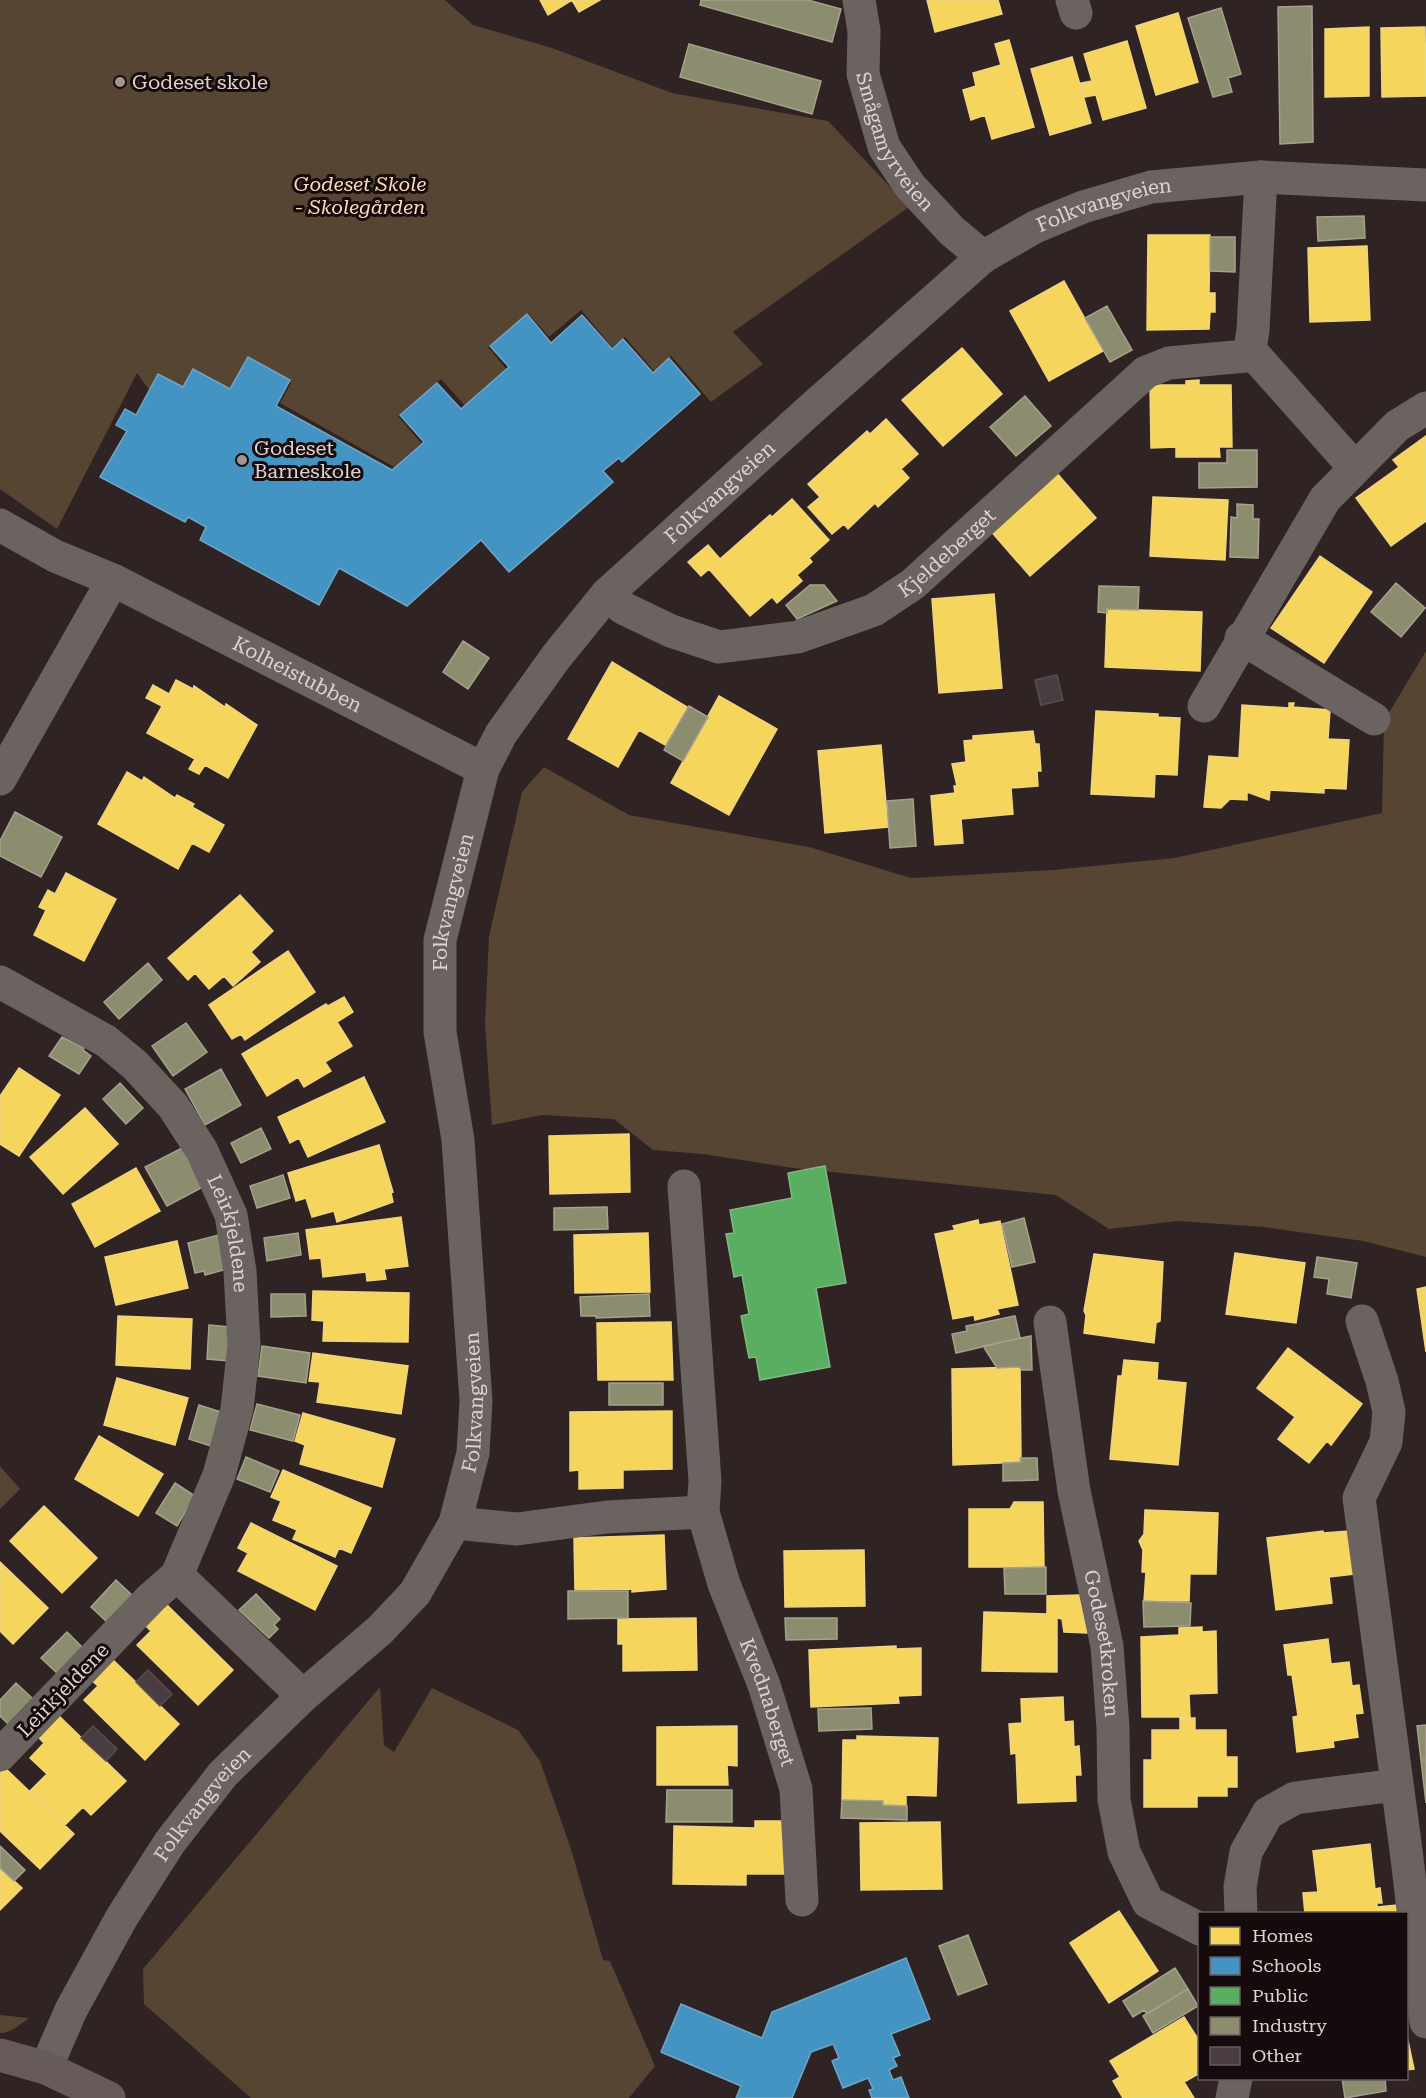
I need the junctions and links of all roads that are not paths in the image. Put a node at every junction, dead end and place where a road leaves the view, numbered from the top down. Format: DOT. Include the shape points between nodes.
graph roads {
  1 [pos="859,0"];
  2 [pos="1261,177"];
  3 [pos="1426,185"];
  4 [pos="983,257"];
  5 [pos="1250,350"];
  6 [pos="1426,408"];
  7 [pos="1355,468"];
  8 [pos="7,529"];
  9 [pos="113,580"];
  10 [pos="608,594"];
  11 [pos="1241,638"];
  12 [pos="1204,706"];
  13 [pos="1374,719"];
  14 [pos="483,769"];
  15 [pos="0,779"];
  16 [pos="0,982"];
  17 [pos="684,1186"];
  18 [pos="1362,1321"];
  19 [pos="1050,1322"];
  20 [pos="703,1512"];
  21 [pos="455,1523"];
  22 [pos="177,1575"];
  23 [pos="303,1696"];
  24 [pos="0,1755"];
  25 [pos="1396,1785"];
  26 [pos="802,1900"];
  27 [pos="1241,1912"];
  28 [pos="1198,1928"];
  29 [pos="1426,2022"];
  30 [pos="0,2055"];
  31 [pos="46,2068"];
  32 [pos="1236,2080"];
  33 [pos="109,2098"];
  34 [pos="1232,2098"];
  1 -- 4 [label="street, Smågamyrveien" via="864,31 863,74 884,147 910,186"];
  2 -- 3 [label="street, Folkvangveien"];
  2 -- 4 [label="street, Folkvangveien" via="1151,187 1083,207 1035,227"];
  2 -- 5 [label="street"];
  4 -- 10 [label="street, Folkvangveien"];
  5 -- 7 [label="street"];
  5 -- 10 [label="street, Kjeldeberget" via="1246,356 1169,363 1146,372 913,584 874,610 798,637 719,647 671,631 624,608"];
  6 -- 7 [label="street" via="1397,426"];
  7 -- 11 [label="street" via="1325,499"];
  8 -- 9 [label="street, Kolheistubben" via="55,556"];
  9 -- 14 [label="street, Kolheistubben"];
  9 -- 15 [label="street"];
  10 -- 14 [label="street, Folkvangveien" via="501,734"];
  11 -- 12 [label="street"];
  11 -- 13 [label="street"];
  14 -- 21 [label="street, Folkvangveien" via="440,940 440,1032 458,1140 476,1401 473,1453"];
  16 -- 22 [label="street, Leirkjeldene" via="106,1041 135,1065 173,1106 202,1151 231,1215 240,1271 244,1345 237,1409 219,1475"];
  17 -- 20 [label="street, Kvednaberget" via="705,1481"];
  18 -- 25 [label="street" via="1389,1412 1386,1442 1359,1498"];
  19 -- 28 [label="street, Godesetkroken" via="1074,1491 1107,1646 1114,1800 1124,1852 1148,1902"];
  20 -- 21 [label="street" via="607,1517 517,1529"];
  20 -- 26 [label="street, Kvednaberget" via="724,1584 764,1685 796,1789"];
  21 -- 23 [label="street, Folkvangveien" via="415,1593 380,1630"];
  22 -- 23 [label="street"];
  22 -- 24 [label="street, Leirkjeldene"];
  23 -- 31 [label="street, Folkvangveien" via="223,1774 170,1842 122,1917 71,2010"];
  25 -- 27 [label="street" via="1296,1798 1268,1813 1246,1852 1240,1887"];
  25 -- 29 [label="street"];
  30 -- 31 [label="main road"];
  31 -- 33 [label="main road"];
  32 -- 34 [label="street"];
}
